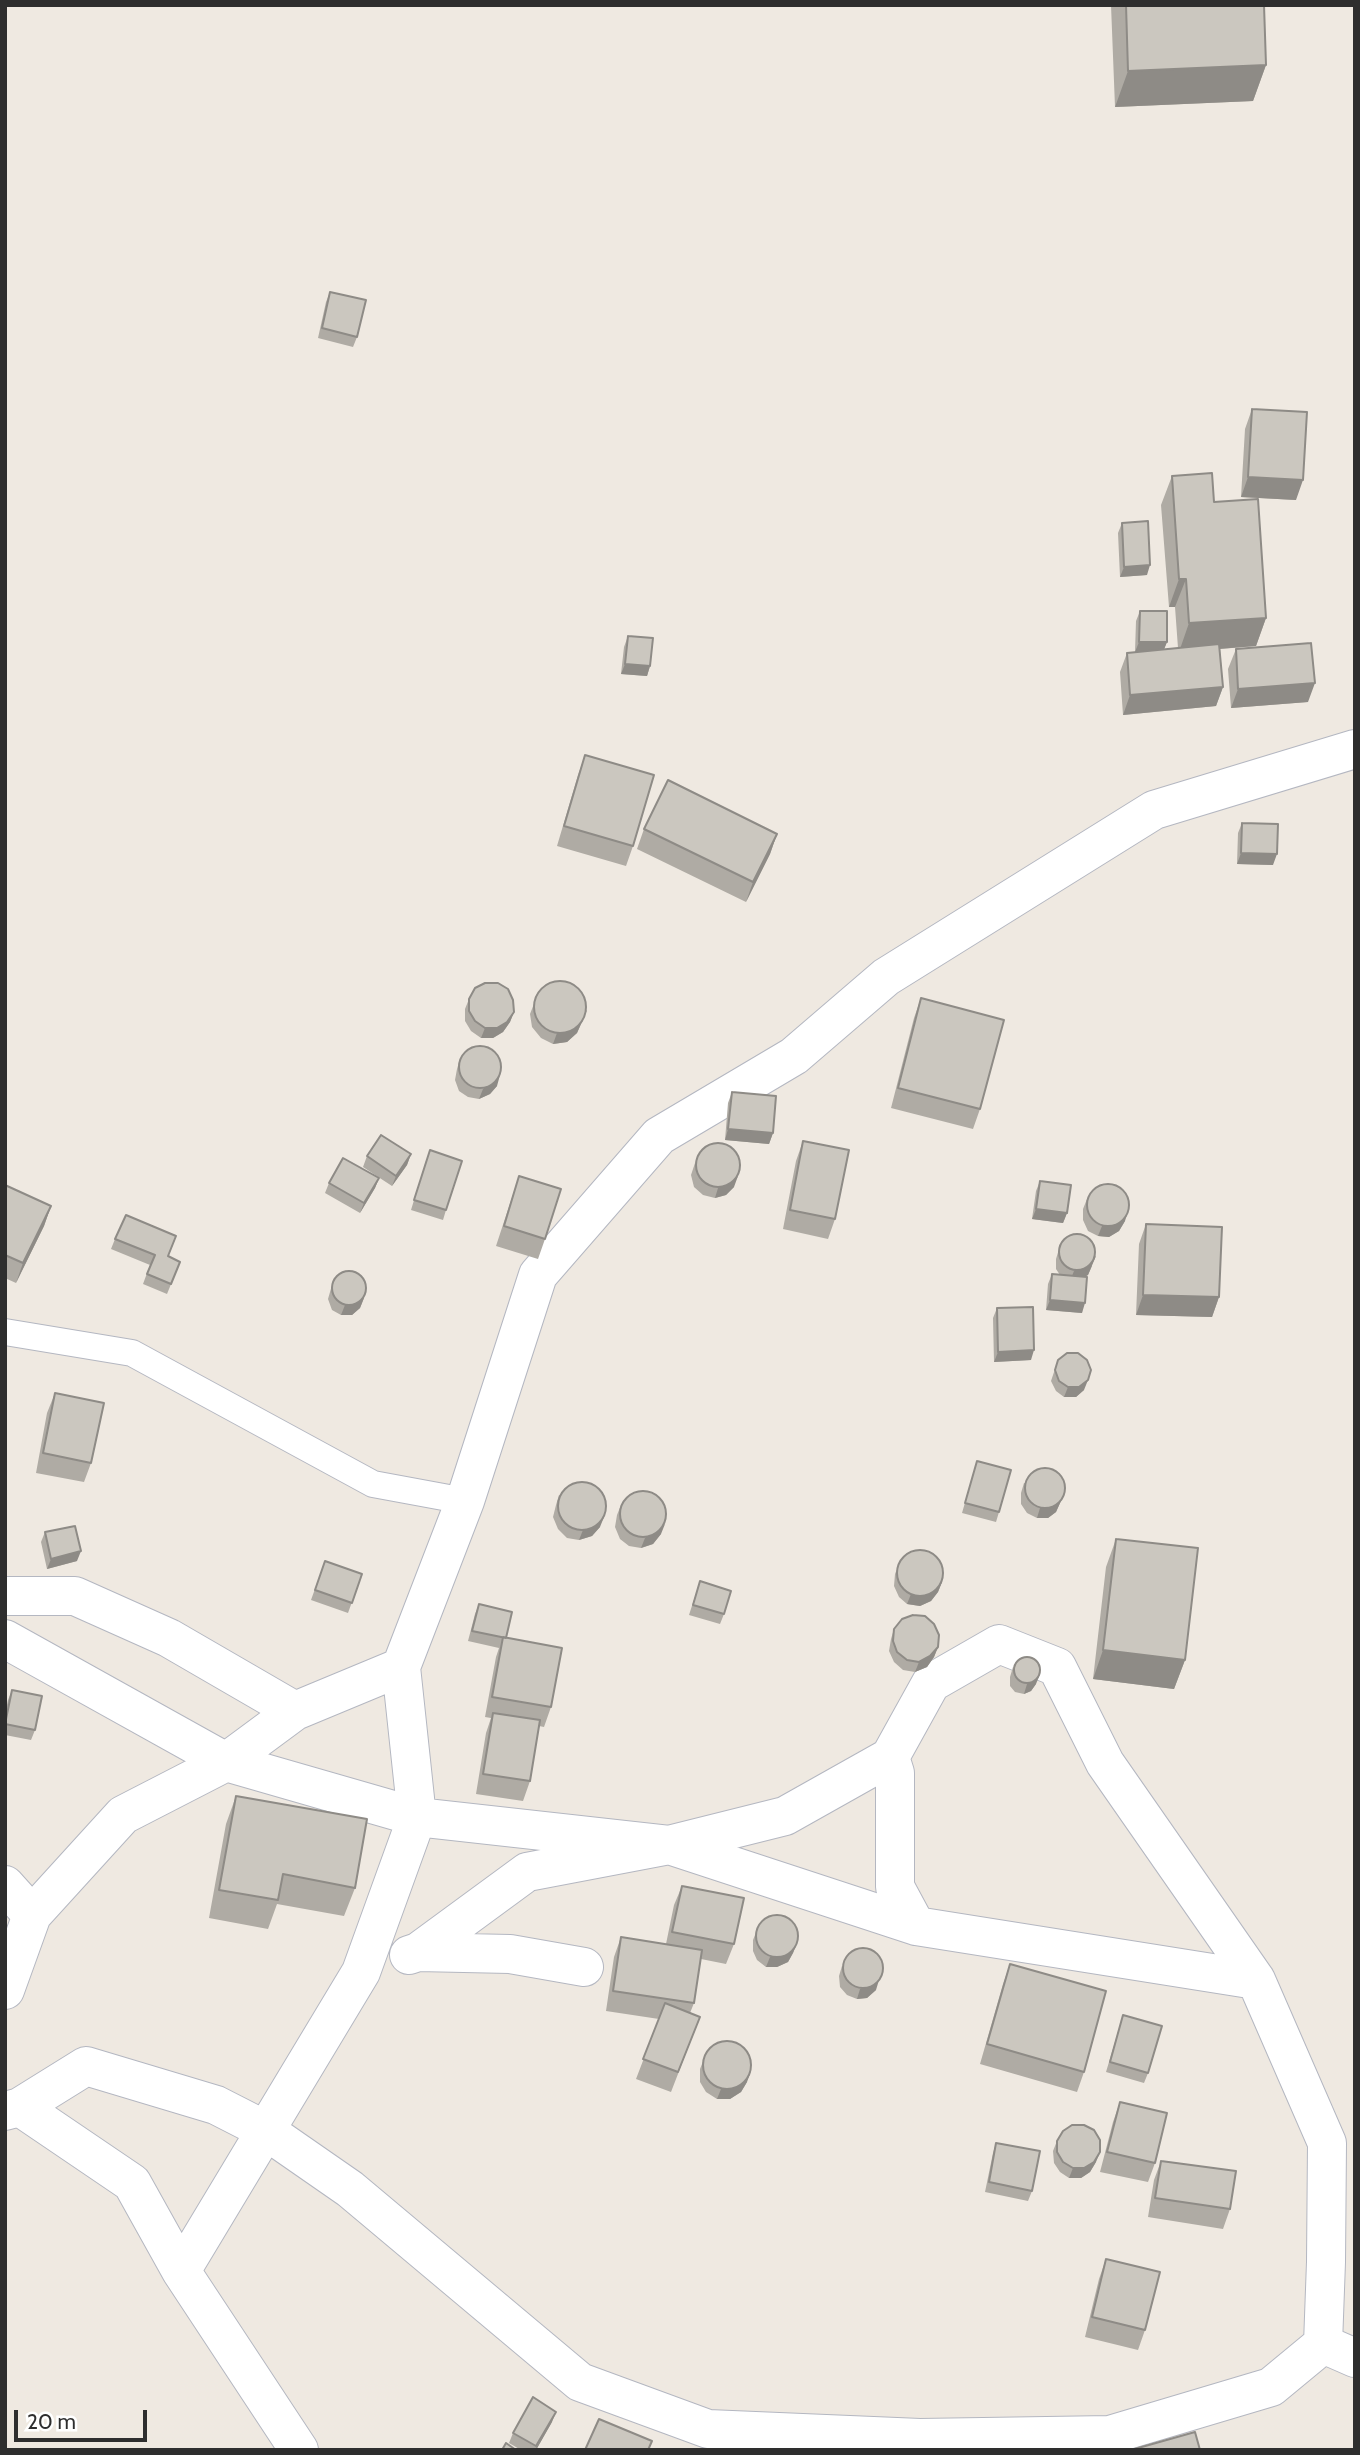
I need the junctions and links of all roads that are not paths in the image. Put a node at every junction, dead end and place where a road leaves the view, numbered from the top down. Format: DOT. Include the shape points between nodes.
graph roads {
  1 [pos="1355,749"];
  2 [pos="5,1332"];
  3 [pos="465,1501"];
  4 [pos="5,1595"];
  5 [pos="5,1639"];
  6 [pos="401,1667"];
  7 [pos="295,1712"];
  8 [pos="890,1757"];
  9 [pos="226,1762"];
  10 [pos="417,1817"];
  11 [pos="669,1845"];
  12 [pos="5,1885"];
  13 [pos="32,1916"];
  14 [pos="916,1926"];
  15 [pos="418,1952"];
  16 [pos="584,1967"];
  17 [pos="361,1972"];
  18 [pos="1256,1980"];
  19 [pos="5,1990"];
  20 [pos="13,2109"];
  21 [pos="265,2130"];
  22 [pos="181,2271"];
  23 [pos="1339,2351"];
  24 [pos="1105,2442"];
  25 [pos="299,2450"];
  1 -- 3 [label="street" via="1154,810 886,977 794,1056 659,1136 538,1275"];
  2 -- 3 [label="lane" via="132,1353 373,1484"];
  3 -- 6 [label="street"];
  4 -- 7 [label="street" via="75,1596 169,1638"];
  5 -- 9 [label="street"];
  6 -- 7 [label="street"];
  6 -- 10 [label="street"];
  7 -- 9 [label="street"];
  8 -- 11 [label="street" via="785,1816"];
  8 -- 14 [label="street" via="895,1773 895,1887"];
  8 -- 18 [label="street" via="931,1683 999,1644 1058,1667 1105,1763"];
  9 -- 10 [label="street"];
  9 -- 13 [label="street" via="123,1815"];
  10 -- 11 [label="street"];
  10 -- 17 [label="street"];
  11 -- 14 [label="street"];
  11 -- 15 [label="street" via="527,1872"];
  12 -- 13 [label="street"];
  13 -- 19 [label="street"];
  14 -- 18 [label="street"];
  15 -- 16 [label="street" via="510,1954"];
  15 -- 17 [label="street"];
  17 -- 21 [label="street"];
  18 -- 23 [label="street" via="1327,2143"];
  20 -- 21 [label="street" via="86,2066 216,2105"];
  20 -- 22 [label="street" via="132,2183"];
  21 -- 22 [label="street"];
  21 -- 24 [label="street" via="349,2189 580,2382 708,2429"];
  22 -- 25 [label="street"];
  23 -- 24 [label="street" via="1271,2386"];
}
